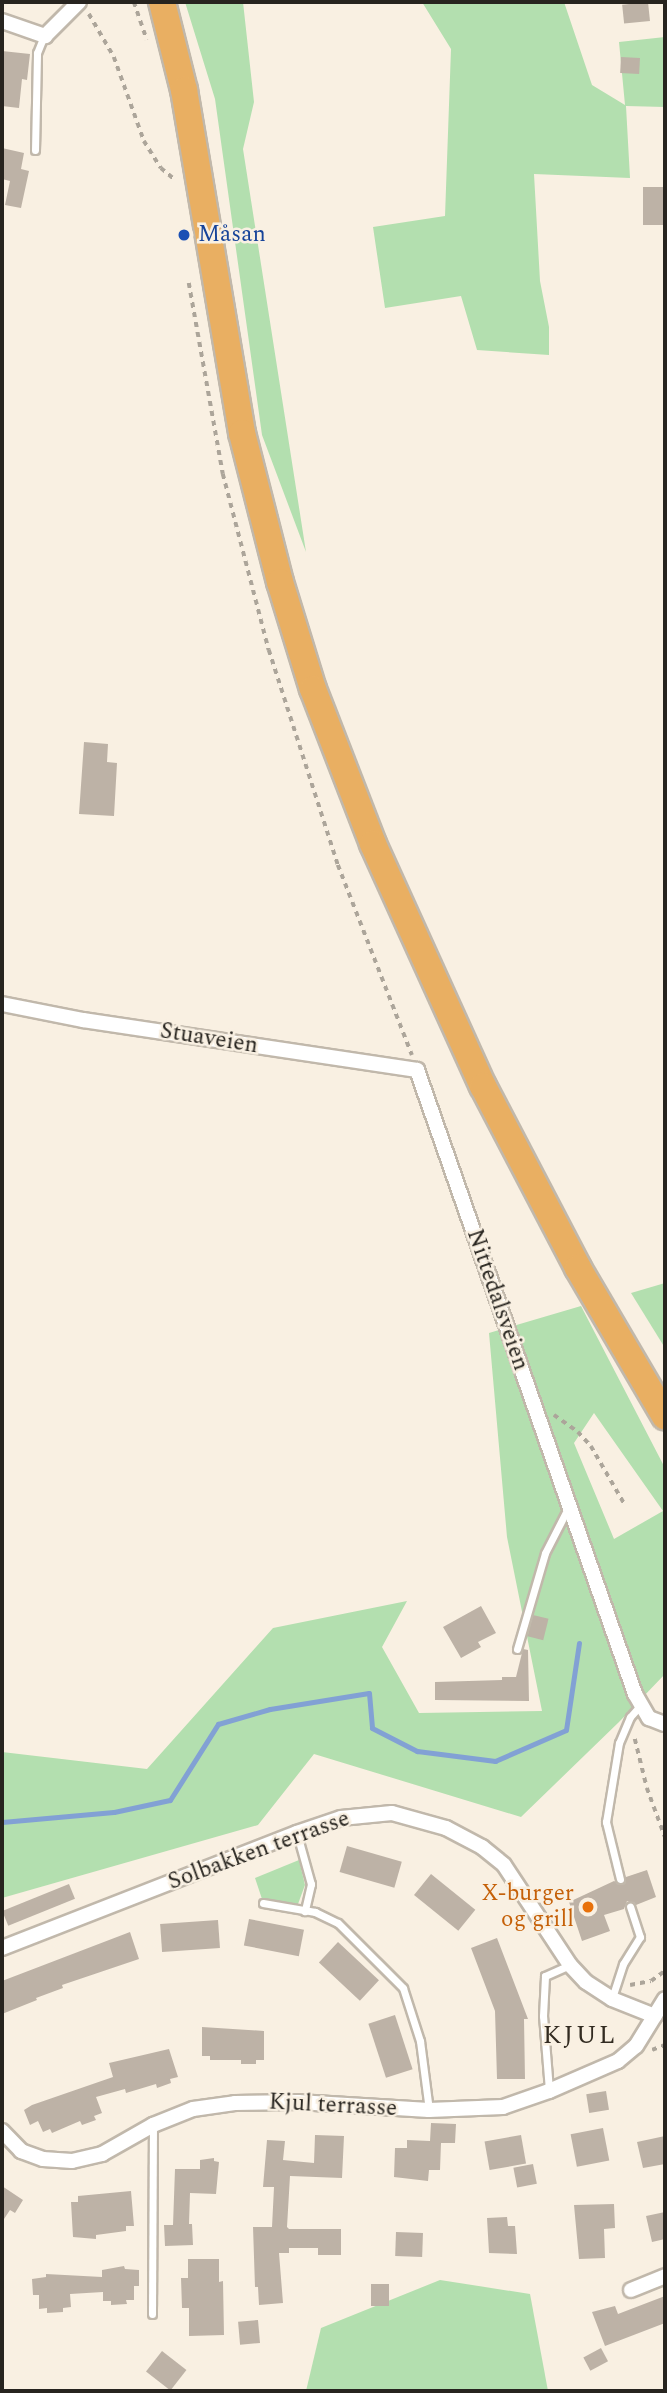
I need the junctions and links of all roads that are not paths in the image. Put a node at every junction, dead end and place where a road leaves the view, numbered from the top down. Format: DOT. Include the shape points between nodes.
graph roads {
  1 [pos="162,2"];
  2 [pos="82,6"];
  3 [pos="2,21"];
  4 [pos="45,36"];
  5 [pos="35,150"];
  6 [pos="2,1004"];
  7 [pos="417,1070"];
  8 [pos="665,1416"];
  9 [pos="568,1508"];
  10 [pos="517,1649"];
  11 [pos="635,1711"];
  12 [pos="665,1724"];
  13 [pos="297,1833"];
  14 [pos="620,1879"];
  15 [pos="263,1903"];
  16 [pos="630,1906"];
  17 [pos="305,1910"];
  18 [pos="2,1948"];
  19 [pos="570,1965"];
  20 [pos="614,1992"];
  21 [pos="665,1998"];
  22 [pos="660,2014"];
  23 [pos="549,2091"];
  24 [pos="429,2110"];
  25 [pos="153,2125"];
  26 [pos="2,2131"];
  27 [pos="665,2276"];
  28 [pos="631,2290"];
  29 [pos="152,2314"];
  1 -- 8 [label="highway" via="189,114 244,443 313,689 391,887 483,1086 578,1268"];
  2 -- 4 [label="street"];
  3 -- 4 [label="street"];
  4 -- 5 [label="lane" via="37,53"];
  6 -- 7 [label="street, Stuaveien"];
  7 -- 9 [label="street, Nittedalsveien"];
  9 -- 10 [label="lane" via="545,1553"];
  9 -- 11 [label="street, Nittedalsveien"];
  11 -- 12 [label="street"];
  11 -- 14 [label="lane" via="619,1743 606,1822"];
  13 -- 17 [label="lane" via="312,1884"];
  13 -- 18 [label="street, Solbakken terrasse"];
  13 -- 19 [label="street, Solbakken terrasse" via="370,1813 392,1813 446,1828 482,1847 504,1866"];
  15 -- 17 [label="lane"];
  16 -- 20 [label="lane" via="640,1937 623,1964"];
  17 -- 24 [label="lane" via="338,1923 403,1988 420,2041"];
  19 -- 20 [label="street, Solbakken terrasse" via="586,1982"];
  19 -- 23 [label="lane" via="545,1976"];
  20 -- 22 [label="street, Solbakken terrasse"];
  21 -- 22 [label="street, Kjul terrasse"];
  22 -- 23 [label="street, Kjul terrasse" via="625,2057"];
  23 -- 24 [label="street, Kjul terrasse" via="503,2107"];
  24 -- 25 [label="street, Kjul terrasse" via="235,2103 193,2109"];
  25 -- 26 [label="street, Kjul terrasse" via="102,2154 72,2161 43,2159 21,2151"];
  25 -- 29 [label="lane"];
  27 -- 28 [label="street"];
}
